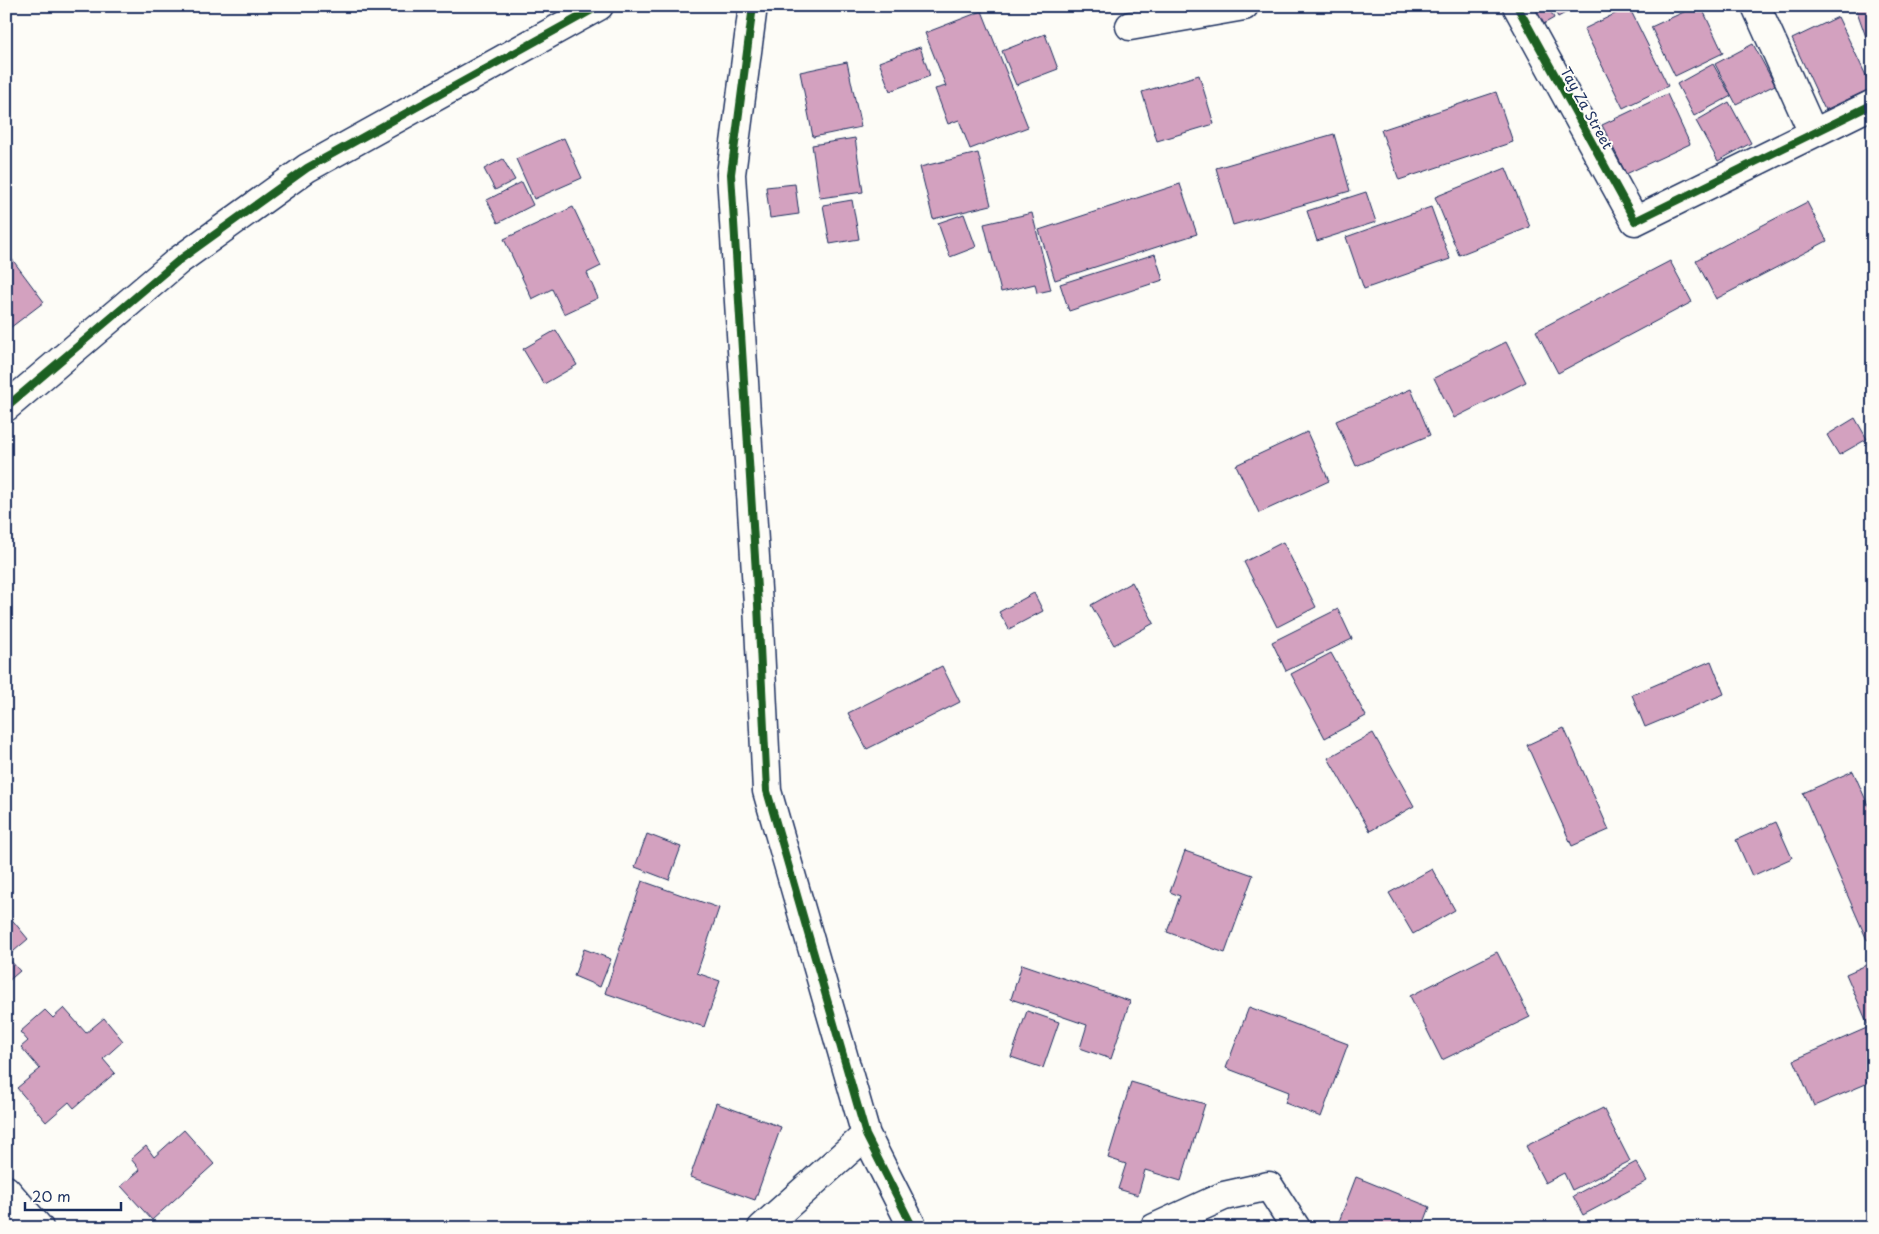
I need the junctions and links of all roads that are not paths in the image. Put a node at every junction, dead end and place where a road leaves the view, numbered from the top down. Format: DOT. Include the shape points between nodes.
graph roads {
  1 [pos="599,6"];
  2 [pos="753,6"];
  3 [pos="1244,6"];
  4 [pos="1517,6"];
  5 [pos="1756,6"];
  6 [pos="1130,26"];
  7 [pos="1873,104"];
  8 [pos="1813,133"];
  9 [pos="6,406"];
  10 [pos="866,1135"];
  11 [pos="6,1190"];
  12 [pos="39,1228"];
  13 [pos="762,1228"];
  14 [pos="912,1228"];
  15 [pos="1154,1228"];
  16 [pos="1296,1228"];
  1 -- 9 [label="street" via="307,168 178,261"];
  2 -- 10 [label="street" via="731,174 767,791"];
  3 -- 6 [label="street"];
  4 -- 8 [label="street, Tay Za Street" via="1635,221"];
  5 -- 8 [label="street"];
  7 -- 8 [label="street"];
  10 -- 13 [label="street"];
  10 -- 14 [label="street"];
  11 -- 12 [label="street"];
  15 -- 16 [label="street" via="1224,1196 1269,1186"];
}
